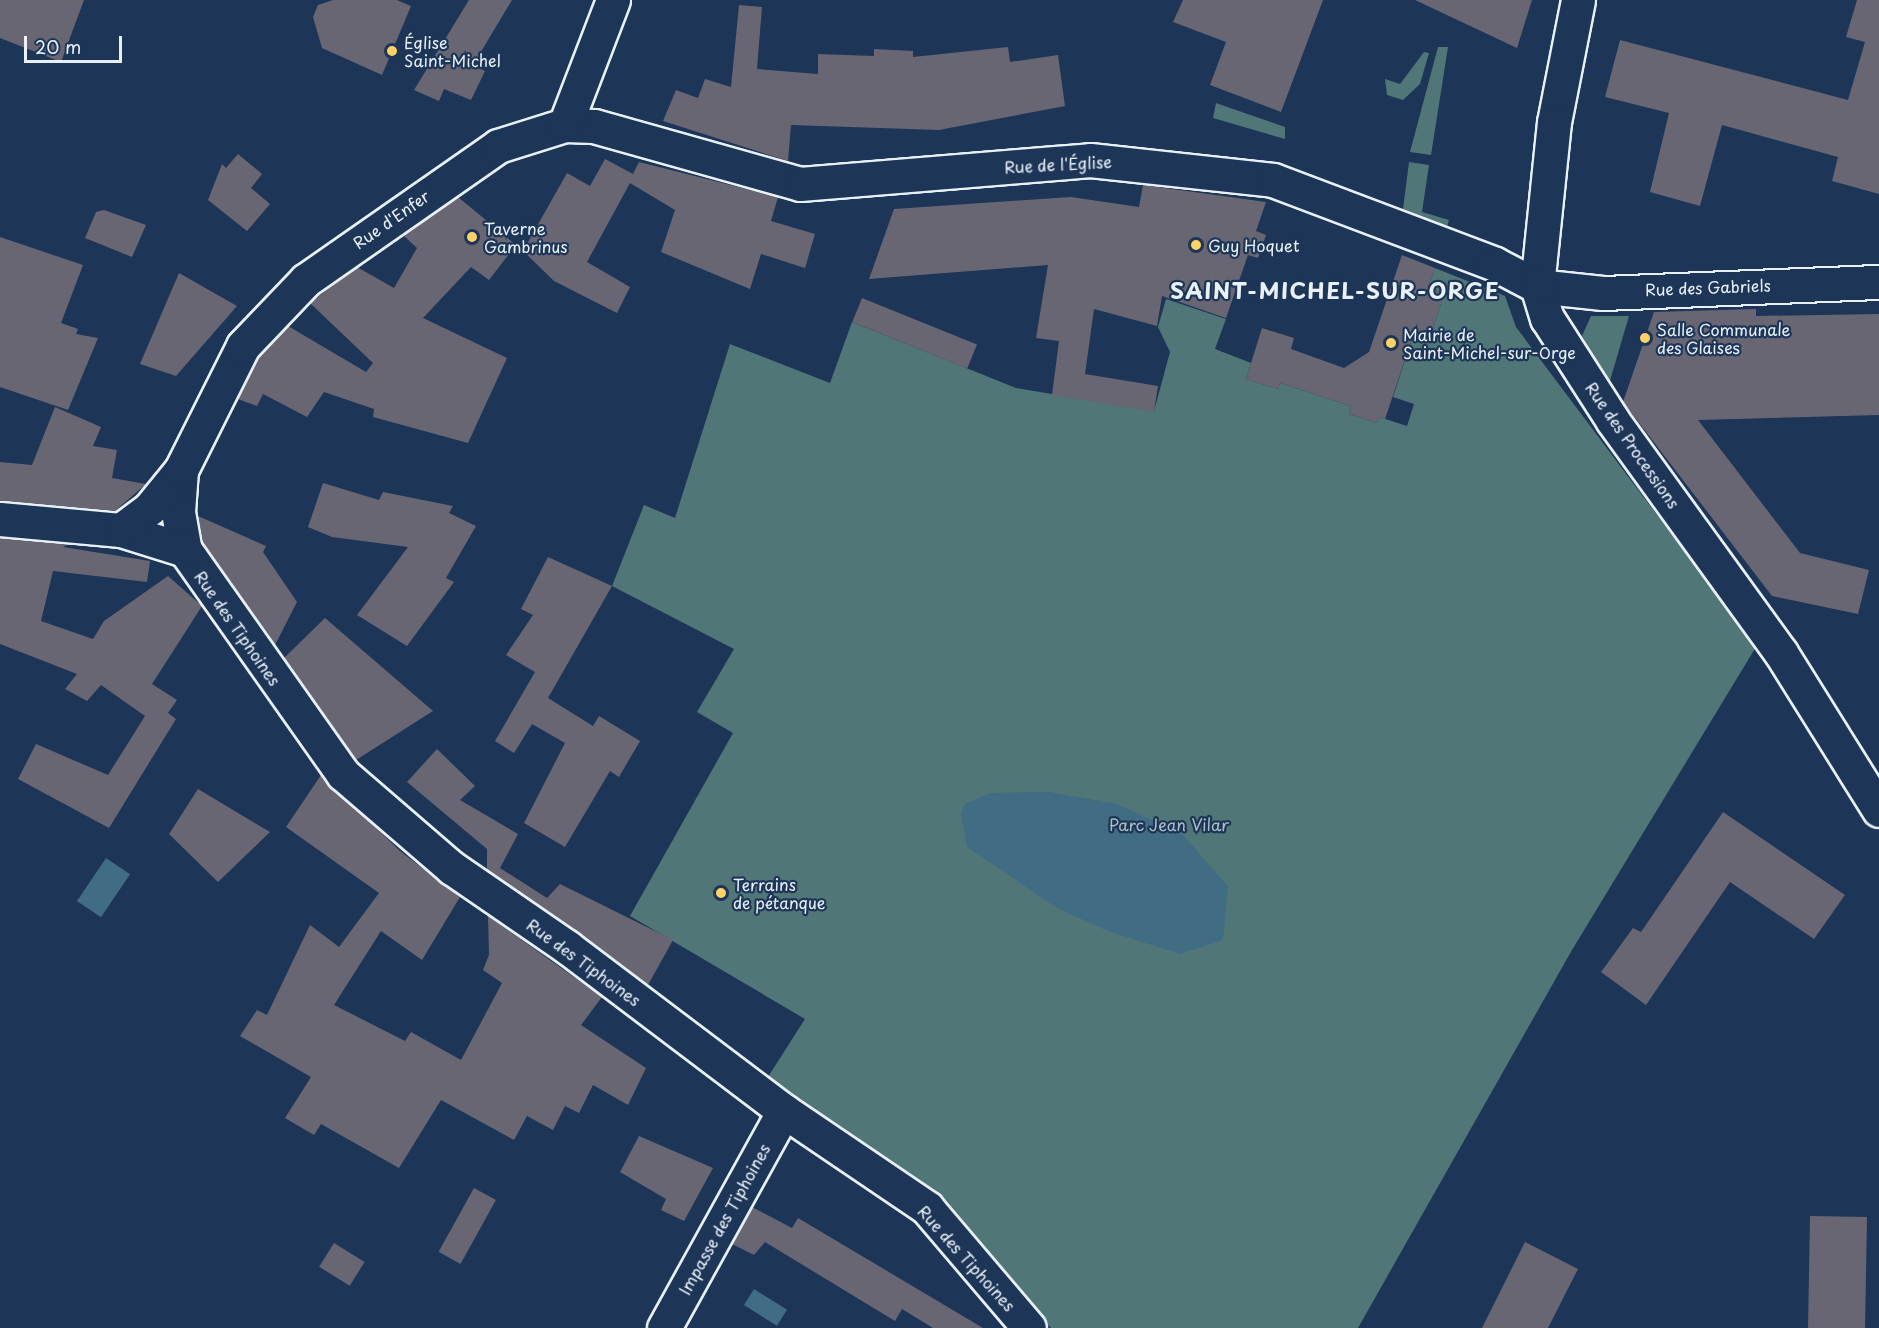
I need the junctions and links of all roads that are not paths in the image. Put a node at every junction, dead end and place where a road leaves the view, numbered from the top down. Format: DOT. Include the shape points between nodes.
graph roads {
  1 [pos="613,0"];
  2 [pos="1578,0"];
  3 [pos="565,124"];
  4 [pos="1879,282"];
  5 [pos="1537,286"];
  6 [pos="181,470"];
  7 [pos="0,519"];
  8 [pos="121,530"];
  9 [pos="185,550"];
  10 [pos="1879,810"];
  11 [pos="784,1111"];
  12 [pos="664,1328"];
  13 [pos="1029,1328"];
  1 -- 3 [label="street"];
  2 -- 5 [label="street, Rue des Processions" via="1554,122"];
  3 -- 5 [label="street, Rue de l'Église" via="594,126 800,184 899,172 1109,160 1273,180 1495,264"];
  3 -- 6 [label="street, Rue d'Enfer" via="498,146 306,280 243,346"];
  4 -- 5 [label="street, Rue des Gabriels" via="1603,292"];
  5 -- 10 [label="street, Rue des Processions" via="1547,318 1613,421 1781,653"];
  6 -- 8 [label="street, Rue d'Enfer" via="150,508"];
  6 -- 9 [label="street, Rue d'Enfer" via="178,512"];
  7 -- 8 [label="street"];
  8 -- 9 [label="street"];
  9 -- 11 [label="street, Rue des Tiphoines" via="320,746 402,829"];
  11 -- 12 [label="street, Impasse des Tiphoines"];
  11 -- 13 [label="street, Rue des Tiphoines" via="927,1208"];
}
